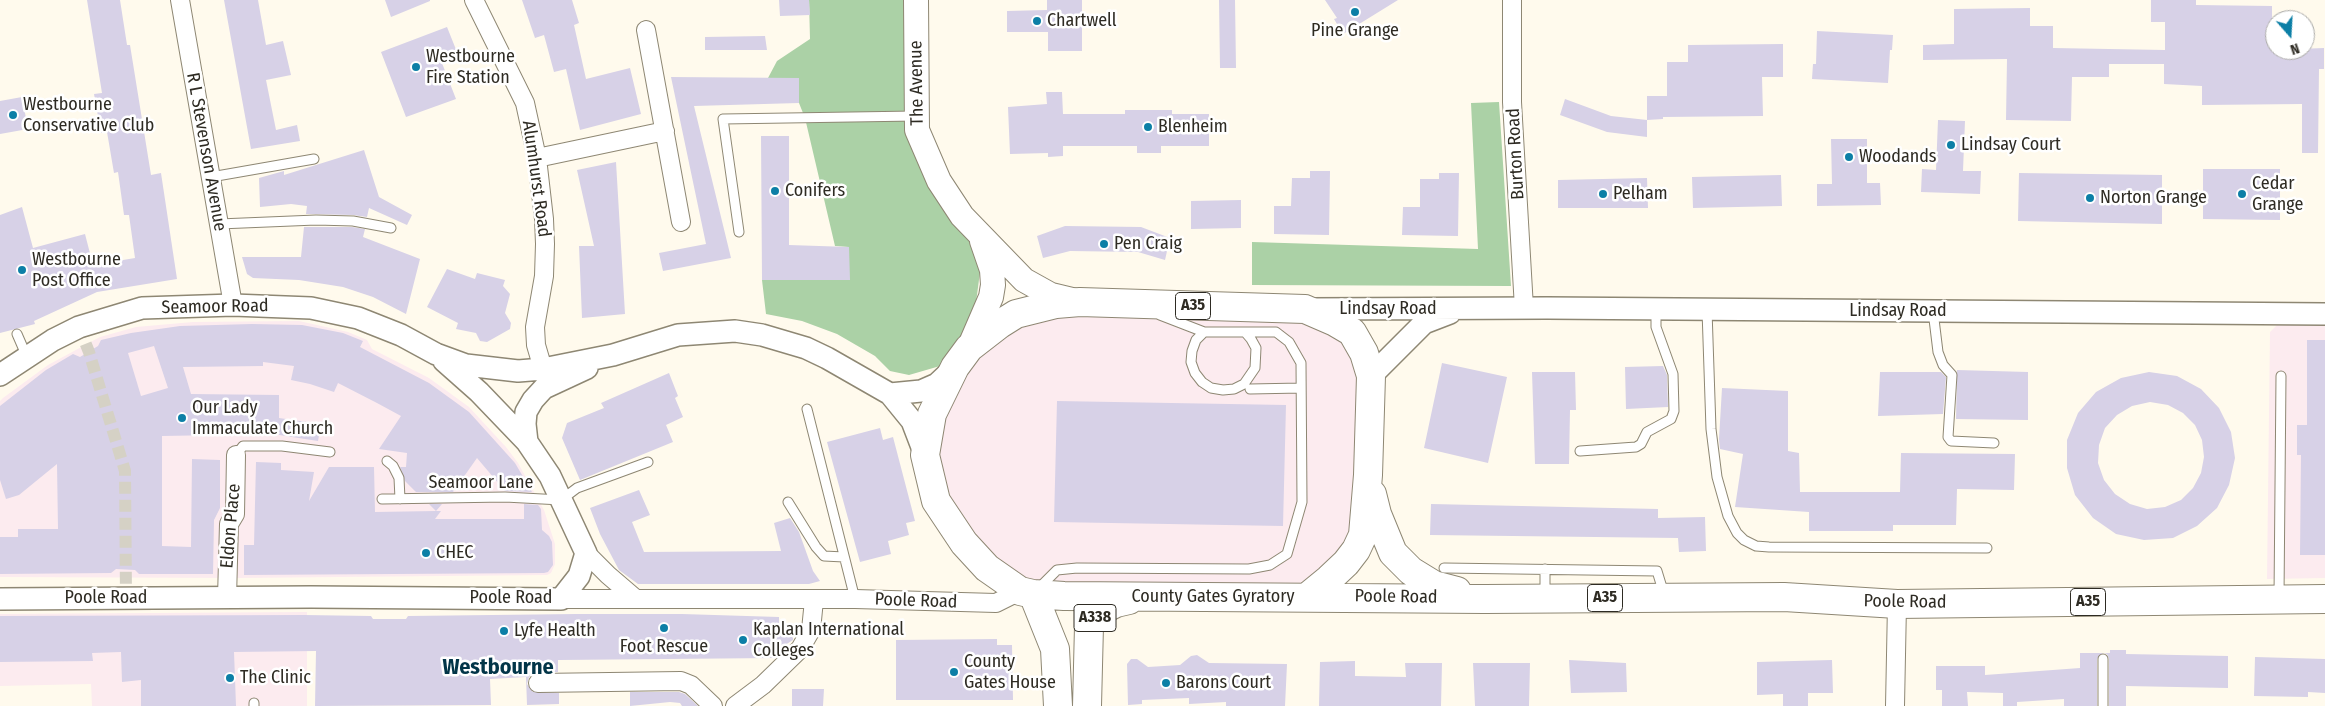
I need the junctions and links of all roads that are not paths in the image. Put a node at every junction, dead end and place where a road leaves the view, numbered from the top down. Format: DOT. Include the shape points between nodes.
graph roads {
  1 [pos="180,0"];
  2 [pos="474,0"];
  3 [pos="916,0"];
  4 [pos="1512,0"];
  5 [pos="646,30"];
  6 [pos="917,116"];
  7 [pos="665,131"];
  8 [pos="536,158"];
  9 [pos="314,159"];
  10 [pos="211,177"];
  11 [pos="681,222"];
  12 [pos="219,224"];
  13 [pos="391,228"];
  14 [pos="739,232"];
  15 [pos="980,237"];
  16 [pos="1080,302"];
  17 [pos="233,304"];
  18 [pos="1131,304"];
  19 [pos="1524,308"];
  20 [pos="1305,309"];
  21 [pos="1470,309"];
  22 [pos="1656,309"];
  23 [pos="1707,309"];
  24 [pos="1933,311"];
  25 [pos="2325,314"];
  26 [pos="1204,332"];
  27 [pos="1245,332"];
  28 [pos="17,334"];
  29 [pos="436,354"];
  30 [pos="613,355"];
  31 [pos="27,357"];
  32 [pos="962,357"];
  33 [pos="543,369"];
  34 [pos="0,375"];
  35 [pos="1371,376"];
  36 [pos="2281,376"];
  37 [pos="1301,388"];
  38 [pos="1250,389"];
  39 [pos="890,394"];
  40 [pos="807,409"];
  41 [pos="527,442"];
  42 [pos="1994,443"];
  43 [pos="1580,451"];
  44 [pos="330,452"];
  45 [pos="236,455"];
  46 [pos="925,455"];
  47 [pos="387,461"];
  48 [pos="648,462"];
  49 [pos="1368,475"];
  50 [pos="382,498"];
  51 [pos="400,499"];
  52 [pos="561,500"];
  53 [pos="788,502"];
  54 [pos="1987,548"];
  55 [pos="586,553"];
  56 [pos="844,557"];
  57 [pos="1444,568"];
  58 [pos="1545,570"];
  59 [pos="1027,592"];
  60 [pos="1151,597"];
  61 [pos="1307,597"];
  62 [pos="227,598"];
  63 [pos="1665,598"];
  64 [pos="0,599"];
  65 [pos="561,599"];
  66 [pos="636,599"];
  67 [pos="855,599"];
  68 [pos="1485,599"];
  69 [pos="1545,599"];
  70 [pos="2279,599"];
  71 [pos="2325,599"];
  72 [pos="814,600"];
  73 [pos="1897,604"];
  74 [pos="2103,659"];
  75 [pos="538,683"];
  76 [pos="713,706"];
  77 [pos="735,706"];
  78 [pos="1058,706"];
  79 [pos="1087,706"];
  80 [pos="1895,706"];
  81 [pos="2103,706"];
  1 -- 10 [label="street, R L Stevenson Avenue"];
  2 -- 8 [label="street, Alumhurst Road" via="524,103"];
  3 -- 6 [label="main road, The Avenue"];
  4 -- 19 [label="street, Burton Road" via="1512,102"];
  5 -- 7 [label="street"];
  6 -- 14 [label="lane" via="723,119"];
  6 -- 15 [label="main road, The Avenue" via="917,130 939,181"];
  7 -- 8 [label="street"];
  7 -- 11 [label="street"];
  8 -- 33 [label="street, Alumhurst Road" via="545,244 544,276 535,327"];
  9 -- 10 [label="lane"];
  10 -- 12 [label="street, R L Stevenson Avenue"];
  12 -- 13 [label="lane" via="316,220 353,221"];
  12 -- 17 [label="street, R L Stevenson Avenue"];
  15 -- 16 [label="main road, The Avenue" via="1030,285"];
  15 -- 32 [label="main road, The Avenue" via="994,285"];
  16 -- 18 [label="highway, County Gates Gyratory / A35"];
  16 -- 32 [label="highway, County Gates Gyratory / A35" via="1016,314 983,335"];
  17 -- 29 [label="street, Seamoor Road" via="311,308 358,318 401,335"];
  17 -- 31 [label="street, Seamoor Road" via="142,308 117,314 79,327"];
  18 -- 20 [label="highway, County Gates Gyratory / A35"];
  18 -- 26 [label="lane"];
  19 -- 21 [label="street, Lindsay Road"];
  19 -- 22 [label="street, Lindsay Road"];
  20 -- 21 [label="street, Lindsay Road"];
  20 -- 35 [label="highway, County Gates Gyratory / A35" via="1352,332 1364,353"];
  21 -- 35 [label="street, Lindsay Road" via="1442,314 1424,323"];
  22 -- 23 [label="street, Lindsay Road"];
  22 -- 43 [label="lane" via="1656,327 1672,374 1674,411 1671,419 1647,432 1636,447"];
  23 -- 24 [label="street, Lindsay Road"];
  23 -- 54 [label="lane" via="1711,429 1717,477 1728,516 1744,540 1756,546 1769,547"];
  24 -- 25 [label="street, Lindsay Road"];
  24 -- 42 [label="lane" via="1938,352 1952,375 1948,437 1951,441"];
  26 -- 27 [label="lane"];
  26 -- 27 [label="lane" via="1192,351 1193,368 1202,382 1223,390 1244,384 1255,368 1256,348"];
  27 -- 37 [label="lane" via="1276,332 1289,342 1301,363"];
  28 -- 31 [label="lane"];
  29 -- 33 [label="street, Seamoor Road" via="466,365 494,369"];
  29 -- 41 [label="street, Seamoor Road" via="479,392"];
  30 -- 33 [label="street, Seamoor Road"];
  30 -- 39 [label="street, Seamoor Road" via="678,334 728,331 762,335 827,358"];
  30 -- 41 [label="street, Seamoor Road" via="544,388 526,412"];
  31 -- 34 [label="street, Seamoor Road"];
  32 -- 39 [label="street" via="937,384 921,391"];
  32 -- 46 [label="highway, County Gates Gyratory / A35" via="932,414"];
  35 -- 49 [label="highway, County Gates Gyratory / A35"];
  36 -- 70 [label="lane"];
  37 -- 38 [label="lane"];
  37 -- 59 [label="lane" via="1302,502 1287,554 1270,565 1249,569 1057,570"];
  39 -- 46 [label="street, Seamoor Road" via="912,421"];
  40 -- 56 [label="lane"];
  41 -- 52 [label="street, Seamoor Road" via="550,476"];
  44 -- 45 [label="lane" via="282,446 243,446"];
  45 -- 62 [label="street, Eldon Place" via="235,514 229,524"];
  46 -- 59 [label="highway, County Gates Gyratory / A35" via="936,501 950,524 987,568"];
  47 -- 51 [label="lane" via="399,478"];
  48 -- 52 [label="lane" via="577,488"];
  49 -- 61 [label="highway, County Gates Gyratory / A35" via="1363,535 1356,550"];
  49 -- 68 [label="highway, Poole Road / A35" via="1377,514 1393,553 1411,572 1434,585"];
  50 -- 51 [label="lane, Seamoor Lane"];
  51 -- 52 [label="lane, Seamoor Lane" via="505,497"];
  52 -- 55 [label="street, Seamoor Road"];
  53 -- 56 [label="lane" via="824,556"];
  55 -- 65 [label="street" via="580,576"];
  55 -- 66 [label="street, Seamoor Road"];
  56 -- 67 [label="lane"];
  57 -- 58 [label="lane"];
  58 -- 63 [label="lane" via="1657,571"];
  58 -- 69 [label="lane"];
  59 -- 60 [label="highway, County Gates Gyratory / A35"];
  59 -- 67 [label="street, Poole Road" via="996,603"];
  59 -- 78 [label="highway, A338" via="1055,649"];
  60 -- 61 [label="highway, County Gates Gyratory / A35"];
  60 -- 79 [label="highway, A338" via="1116,603 1091,621"];
  61 -- 68 [label="highway, Poole Road / A35"];
  62 -- 64 [label="street, Poole Road"];
  62 -- 65 [label="street, Poole Road"];
  63 -- 69 [label="highway, Poole Road / A35"];
  63 -- 73 [label="highway, Poole Road / A35" via="1784,598"];
  65 -- 66 [label="street, Poole Road"];
  66 -- 72 [label="street, Poole Road"];
  67 -- 72 [label="street, Poole Road"];
  68 -- 69 [label="highway, Poole Road / A35"];
  70 -- 71 [label="highway, Poole Road / A35"];
  70 -- 73 [label="highway, Poole Road / A35"];
  72 -- 77 [label="street" via="811,630 800,649 763,685"];
  73 -- 80 [label="street"];
  74 -- 81 [label="lane"];
  75 -- 76 [label="street" via="681,681 691,685"];
}
